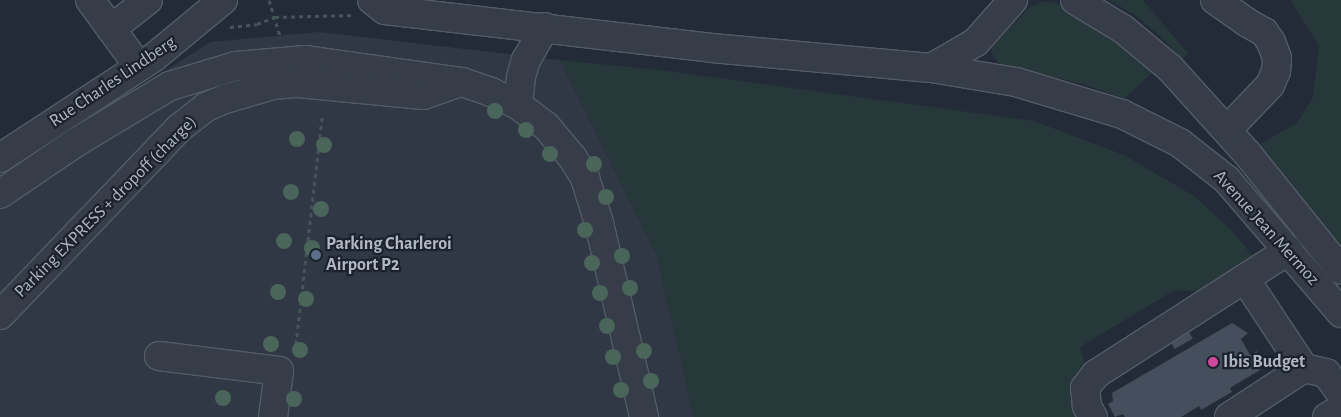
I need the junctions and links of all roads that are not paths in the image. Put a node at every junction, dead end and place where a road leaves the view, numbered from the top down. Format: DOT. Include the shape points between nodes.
graph roads {
  1 [pos="90,0"];
  2 [pos="148,0"];
  3 [pos="223,0"];
  4 [pos="1013,0"];
  5 [pos="1075,0"];
  6 [pos="1214,0"];
  7 [pos="378,5"];
  8 [pos="544,27"];
  9 [pos="111,29"];
  10 [pos="284,66"];
  11 [pos="138,67"];
  12 [pos="931,68"];
  13 [pos="518,105"];
  14 [pos="1227,130"];
  15 [pos="0,158"];
  16 [pos="0,194"];
  17 [pos="1289,250"];
  18 [pos="1341,270"];
  19 [pos="1245,279"];
  20 [pos="1341,314"];
  21 [pos="0,316"];
  22 [pos="159,356"];
  23 [pos="1304,368"];
  24 [pos="1341,394"];
  25 [pos="1341,409"];
  26 [pos="1239,414"];
  27 [pos="273,417"];
  28 [pos="644,417"];
  29 [pos="1093,417"];
  30 [pos="1327,417"];
  1 -- 9 [label="street"];
  2 -- 9 [label="street"];
  3 -- 11 [label="street, Rue Charles Lindberg" via="187,32"];
  4 -- 12 [label="street" via="976,42"];
  5 -- 14 [label="street, Avenue Jean Mermoz" via="1123,29 1170,68"];
  6 -- 14 [label="street" via="1264,32 1276,58 1276,70 1270,85"];
  7 -- 8 [label="street, Avenue Jean Mermoz"];
  8 -- 12 [label="street, Avenue Jean Mermoz" via="712,48"];
  8 -- 13 [label="street" via="526,60"];
  9 -- 11 [label="street"];
  10 -- 13 [label="street" via="422,95 462,82"];
  10 -- 16 [label="street" via="236,66 170,86"];
  10 -- 21 [label="street, Parking EXPRESS + dropoff (charge)" via="206,107 178,129"];
  11 -- 15 [label="street, Rue Charles Lindberg"];
  12 -- 17 [label="street, Avenue Jean Mermoz" via="1016,82 1113,111 1180,143 1228,180"];
  13 -- 28 [label="street" via="546,126 585,178 599,223"];
  14 -- 18 [label="street, Avenue Jean Mermoz"];
  17 -- 19 [label="street"];
  17 -- 20 [label="street, Avenue Jean Mermoz"];
  19 -- 23 [label="street"];
  19 -- 29 [label="street" via="1096,374 1085,388 1087,406"];
  22 -- 27 [label="street" via="287,363"];
  23 -- 24 [label="street" via="1326,373"];
  23 -- 26 [label="street"];
  25 -- 30 [label="street"];
}
